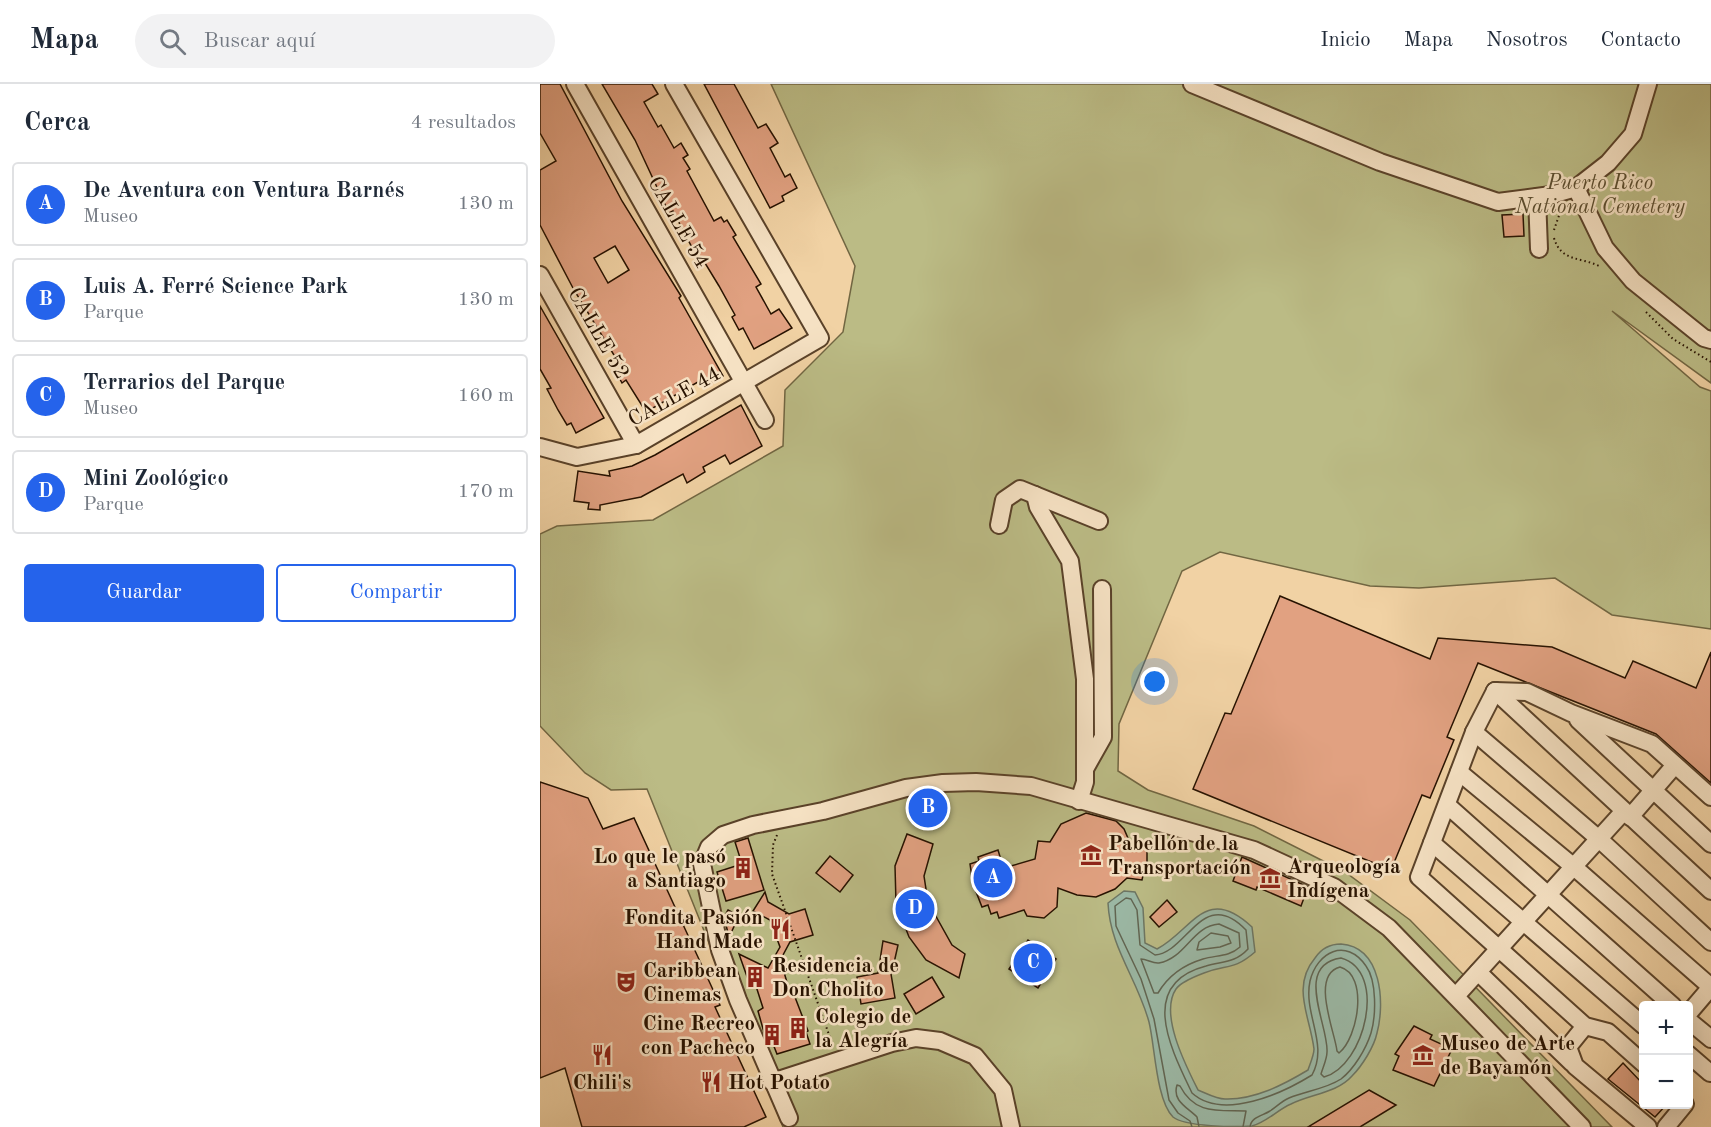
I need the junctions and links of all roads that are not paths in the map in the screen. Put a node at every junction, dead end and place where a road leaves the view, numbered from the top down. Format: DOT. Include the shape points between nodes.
graph roads {
  1 [pos="575,84"];
  2 [pos="674,84"];
  3 [pos="1192,84"];
  4 [pos="1648,84"];
  5 [pos="1576,188"];
  6 [pos="1538,196"];
  7 [pos="1539,249"];
  8 [pos="540,275"];
  9 [pos="1711,340"];
  10 [pos="744,383"];
  11 [pos="765,420"];
  12 [pos="636,445"];
  13 [pos="540,447"];
  14 [pos="1035,495"];
  15 [pos="1100,521"];
  16 [pos="999,525"];
  17 [pos="1102,589"];
  18 [pos="1495,691"];
  19 [pos="1571,713"];
  20 [pos="1474,732"];
  21 [pos="1675,765"];
  22 [pos="1085,770"];
  23 [pos="1459,771"];
  24 [pos="1653,790"];
  25 [pos="1711,797"];
  26 [pos="1078,801"];
  27 [pos="1447,805"];
  28 [pos="1627,814"];
  29 [pos="1599,839"];
  30 [pos="1432,843"];
  31 [pos="1711,844"];
  32 [pos="1574,867"];
  33 [pos="1709,886"];
  34 [pos="1549,894"];
  35 [pos="1524,921"];
  36 [pos="1711,942"];
  37 [pos="1499,949"];
  38 [pos="1479,972"];
  39 [pos="1711,987"];
  40 [pos="1456,996"];
  41 [pos="1668,1001"];
  42 [pos="1693,1009"];
  43 [pos="1639,1022"];
  44 [pos="1693,1023"];
  45 [pos="1589,1027"];
  46 [pos="1711,1039"];
  47 [pos="1690,1055"];
  48 [pos="1639,1060"];
  49 [pos="1575,1066"];
  50 [pos="1710,1073"];
  51 [pos="772,1082"];
  52 [pos="1681,1109"];
  53 [pos="789,1118"];
  54 [pos="1646,1125"];
  55 [pos="1011,1127"];
  56 [pos="1582,1127"];
  57 [pos="1666,1127"];
  1 -- 10 [label="street, CALLE 54"];
  2 -- 10 [label="street, CALLE 44" via="820,338"];
  3 -- 6 [label="street" via="1380,162 1498,202"];
  4 -- 5 [label="street" via="1633,134 1608,163"];
  5 -- 6 [label="street"];
  5 -- 9 [label="street" via="1605,248 1633,281"];
  6 -- 7 [label="street"];
  8 -- 12 [label="street, CALLE 52"];
  10 -- 11 [label="street, CALLE 54"];
  10 -- 12 [label="street, CALLE 44"];
  12 -- 13 [label="street, CALLE 44" via="577,457"];
  14 -- 15 [label="street"];
  14 -- 16 [label="street" via="1020,489 1011,492 1004,500"];
  14 -- 22 [label="street" via="1070,561 1085,679"];
  17 -- 22 [label="street" via="1103,737"];
  18 -- 19 [label="street" via="1527,692"];
  18 -- 20 [label="street"];
  18 -- 28 [label="street"];
  19 -- 21 [label="street" via="1652,744"];
  19 -- 24 [label="street"];
  20 -- 23 [label="street"];
  20 -- 29 [label="street"];
  21 -- 24 [label="street"];
  21 -- 25 [label="street"];
  22 -- 26 [label="street"];
  23 -- 27 [label="street"];
  23 -- 32 [label="street"];
  24 -- 28 [label="street"];
  24 -- 31 [label="street"];
  26 -- 40 [label="street" via="1254,850 1334,887 1389,928"];
  26 -- 51 [label="street" via="1031,786 943,783 906,788 753,825 723,835 709,847 702,864 720,950"];
  27 -- 30 [label="street"];
  27 -- 34 [label="street"];
  28 -- 29 [label="street"];
  28 -- 33 [label="street"];
  29 -- 32 [label="street"];
  29 -- 36 [label="street"];
  30 -- 35 [label="street"];
  30 -- 37 [label="street" via="1419,878"];
  32 -- 34 [label="street"];
  32 -- 39 [label="street"];
  34 -- 35 [label="street"];
  34 -- 41 [label="street"];
  35 -- 37 [label="street"];
  35 -- 43 [label="street"];
  37 -- 38 [label="street"];
  37 -- 45 [label="street"];
  38 -- 40 [label="street"];
  38 -- 49 [label="street"];
  39 -- 42 [label="street"];
  40 -- 56 [label="street"];
  44 -- 46 [label="street"];
  45 -- 48 [label="street" via="1608,1032"];
  45 -- 49 [label="street" via="1568,1047"];
  45 -- 54 [label="street" via="1577,1056"];
  47 -- 50 [label="street"];
  49 -- 54 [label="street"];
  51 -- 53 [label="street"];
  51 -- 55 [label="street" via="916,1038 940,1041 975,1056 1003,1090"];
  52 -- 57 [label="street"];
}
